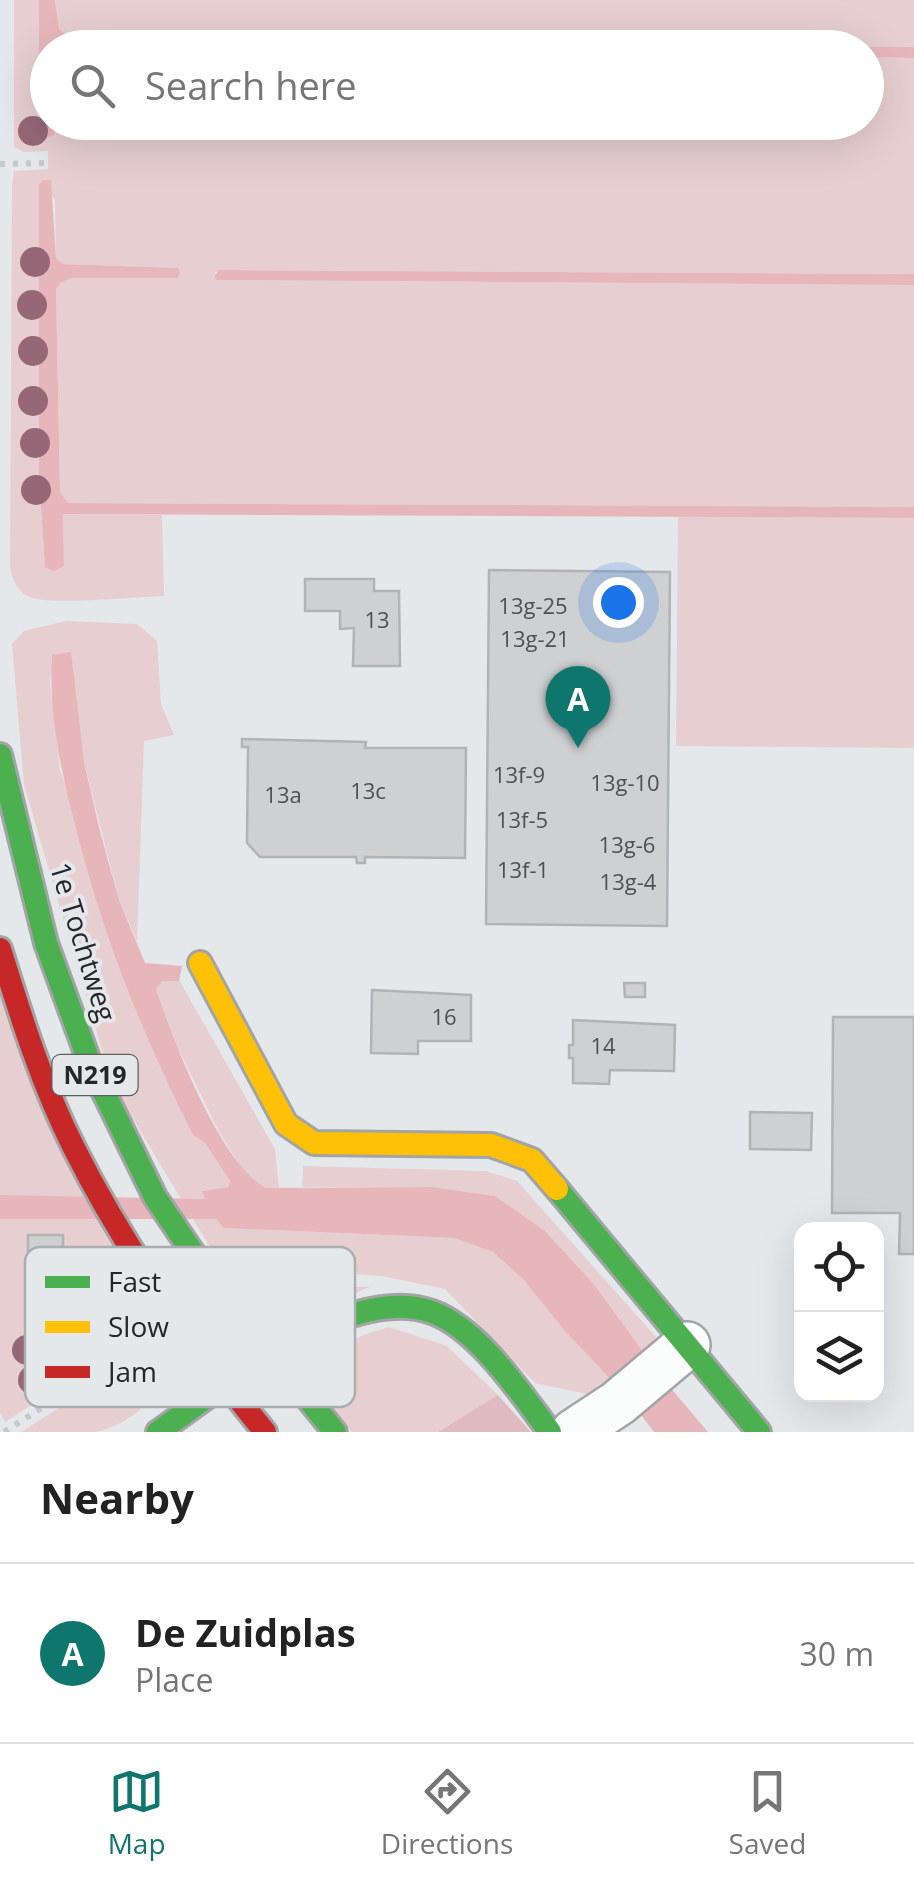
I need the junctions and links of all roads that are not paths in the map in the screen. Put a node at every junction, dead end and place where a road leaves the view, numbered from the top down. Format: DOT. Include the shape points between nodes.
graph roads {
  1 [pos="0,756"];
  2 [pos="0,949"];
  3 [pos="200,963"];
  4 [pos="128,1247"];
  5 [pos="188,1247"];
  6 [pos="355,1316"];
  7 [pos="675,1355"];
  8 [pos="195,1407"];
  9 [pos="244,1407"];
  10 [pos="315,1407"];
  11 [pos="158,1432"];
  12 [pos="265,1432"];
  13 [pos="336,1432"];
  14 [pos="550,1432"];
  15 [pos="574,1432"];
  16 [pos="759,1432"];
  1 -- 5 [label="main road, 1e Tochtweg / N219" via="46,942 90,1064 154,1197"];
  2 -- 4 [label="main road, N219" via="45,1086"];
  3 -- 7 [label="main road" via="286,1124 314,1143 491,1146 532,1160"];
  6 -- 14 [label="main road" via="409,1306 433,1312 464,1333"];
  7 -- 15 [label="street"];
  7 -- 16 [label="main road"];
  8 -- 11 [label="main road"];
  9 -- 12 [label="main road, N219"];
  10 -- 13 [label="main road, 1e Tochtweg / N219"];
}
